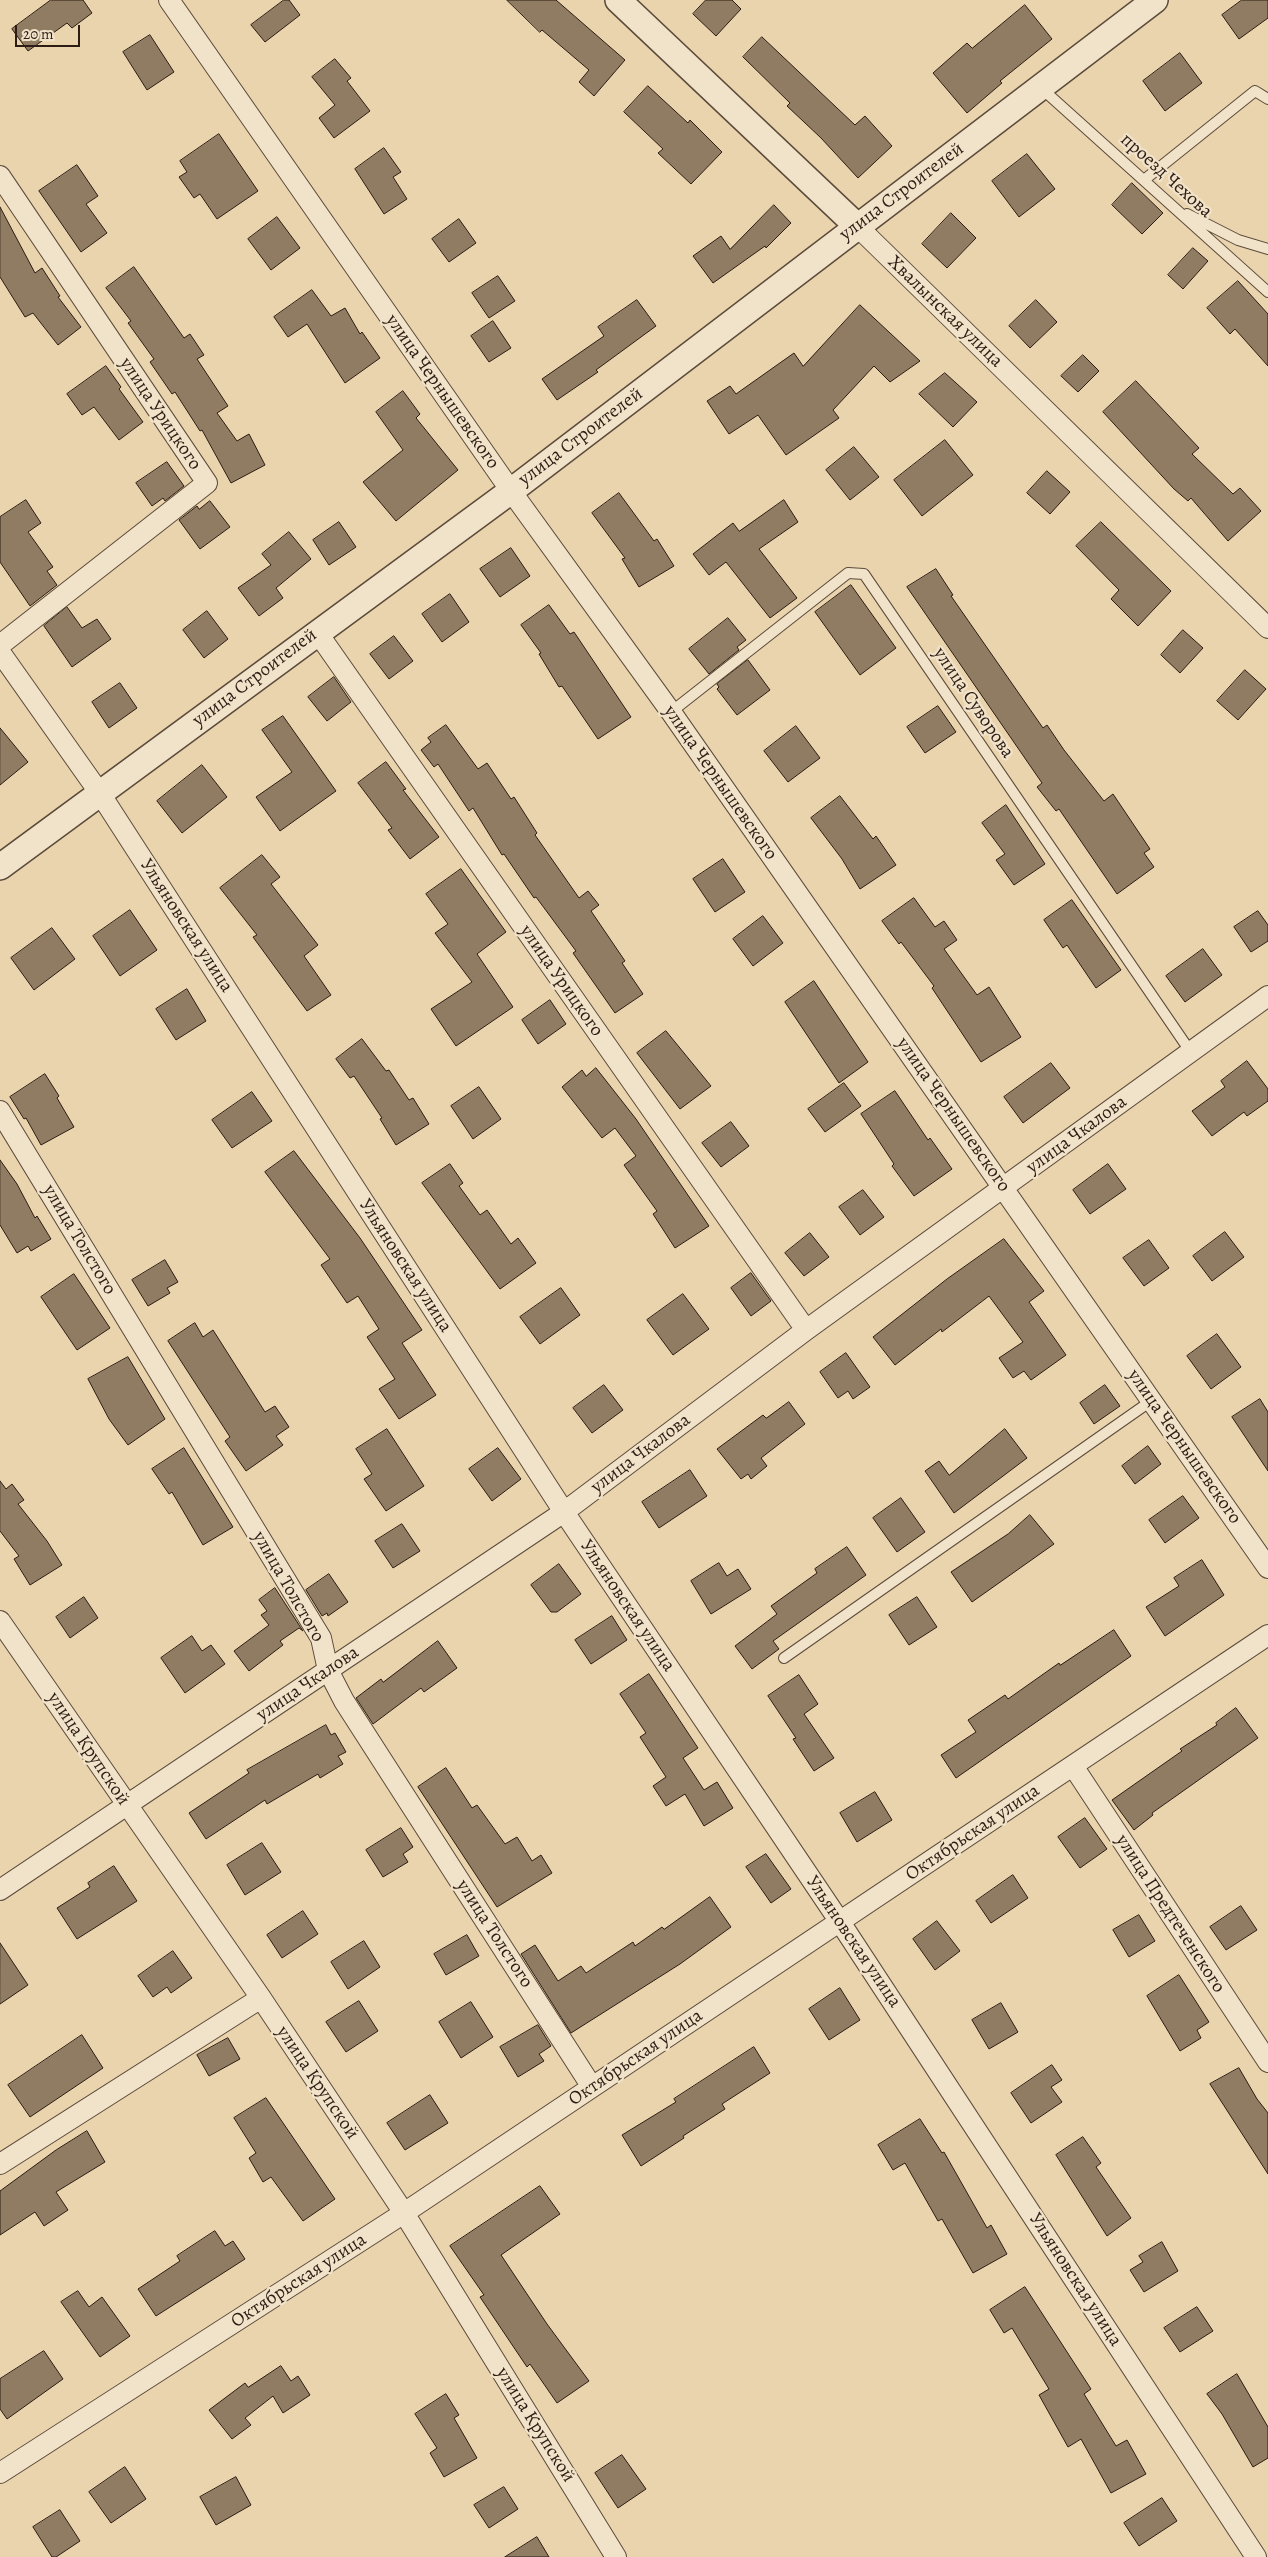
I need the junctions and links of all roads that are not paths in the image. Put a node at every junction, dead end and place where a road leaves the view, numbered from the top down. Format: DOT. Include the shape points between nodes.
graph roads {
  1 [pos="169,0"];
  2 [pos="618,0"];
  3 [pos="1156,0"];
  4 [pos="1040,87"];
  5 [pos="1268,99"];
  6 [pos="0,176"];
  7 [pos="1144,180"];
  8 [pos="1162,196"];
  9 [pos="857,226"];
  10 [pos="1268,249"];
  11 [pos="1268,292"];
  12 [pos="511,491"];
  13 [pos="1268,628"];
  14 [pos="316,632"];
  15 [pos="0,644"];
  16 [pos="0,652"];
  17 [pos="671,712"];
  18 [pos="102,795"];
  19 [pos="0,867"];
  20 [pos="1268,996"];
  21 [pos="1190,1051"];
  22 [pos="0,1111"];
  23 [pos="1004,1188"];
  24 [pos="806,1330"];
  25 [pos="1151,1400"];
  26 [pos="564,1512"];
  27 [pos="1268,1568"];
  28 [pos="0,1621"];
  29 [pos="1268,1635"];
  30 [pos="784,1658"];
  31 [pos="328,1670"];
  32 [pos="1073,1766"];
  33 [pos="127,1806"];
  34 [pos="0,1890"];
  35 [pos="840,1922"];
  36 [pos="261,1998"];
  37 [pos="1268,2062"];
  38 [pos="592,2087"];
  39 [pos="0,2164"];
  40 [pos="404,2214"];
  41 [pos="0,2474"];
  42 [pos="616,2557"];
  43 [pos="1256,2557"];
  1 -- 12 [label="street, улица Чернышевского"];
  2 -- 9 [label="street, Хвалынская улица"];
  3 -- 4 [label="street, улица Строителей"];
  4 -- 7 [label="lane, проезд Чехова"];
  4 -- 9 [label="street, улица Строителей"];
  5 -- 7 [label="lane" via="1255,91"];
  6 -- 15 [label="street, улица Урицкого" via="207,483"];
  7 -- 8 [label="lane, проезд Чехова"];
  8 -- 10 [label="lane" via="1192,217 1238,240"];
  8 -- 11 [label="lane, проезд Чехова"];
  9 -- 12 [label="street, улица Строителей"];
  9 -- 13 [label="street, Хвалынская улица"];
  12 -- 14 [label="street, улица Строителей"];
  12 -- 17 [label="street, улица Чернышевского"];
  14 -- 18 [label="street, улица Строителей"];
  14 -- 24 [label="street, улица Урицкого"];
  16 -- 18 [label="street, Ульяновская улица"];
  17 -- 21 [label="lane, улица Суворова" via="848,573 864,574"];
  17 -- 23 [label="street, улица Чернышевского"];
  18 -- 19 [label="street, улица Строителей"];
  18 -- 26 [label="street, Ульяновская улица"];
  20 -- 21 [label="street, улица Чкалова"];
  21 -- 23 [label="street, улица Чкалова"];
  22 -- 31 [label="street, улица Толстого" via="321,1638"];
  23 -- 24 [label="street, улица Чкалова"];
  23 -- 25 [label="street, улица Чернышевского"];
  24 -- 26 [label="street, улица Чкалова"];
  25 -- 27 [label="street, улица Чернышевского"];
  25 -- 30 [label="lane"];
  26 -- 31 [label="street, улица Чкалова"];
  26 -- 35 [label="street, Ульяновская улица"];
  28 -- 33 [label="street, улица Крупской"];
  29 -- 32 [label="street, Октябрьская улица"];
  31 -- 33 [label="street, улица Чкалова"];
  31 -- 38 [label="street, улица Толстого" via="344,1701"];
  32 -- 35 [label="street, Октябрьская улица"];
  32 -- 37 [label="street, улица Предтеченского"];
  33 -- 34 [label="street, улица Чкалова"];
  33 -- 36 [label="street, улица Крупской"];
  35 -- 38 [label="street, Октябрьская улица"];
  35 -- 43 [label="street, Ульяновская улица"];
  36 -- 39 [label="street"];
  36 -- 40 [label="street, улица Крупской"];
  38 -- 40 [label="street, Октябрьская улица"];
  40 -- 41 [label="street, Октябрьская улица"];
  40 -- 42 [label="street, улица Крупской"];
}
